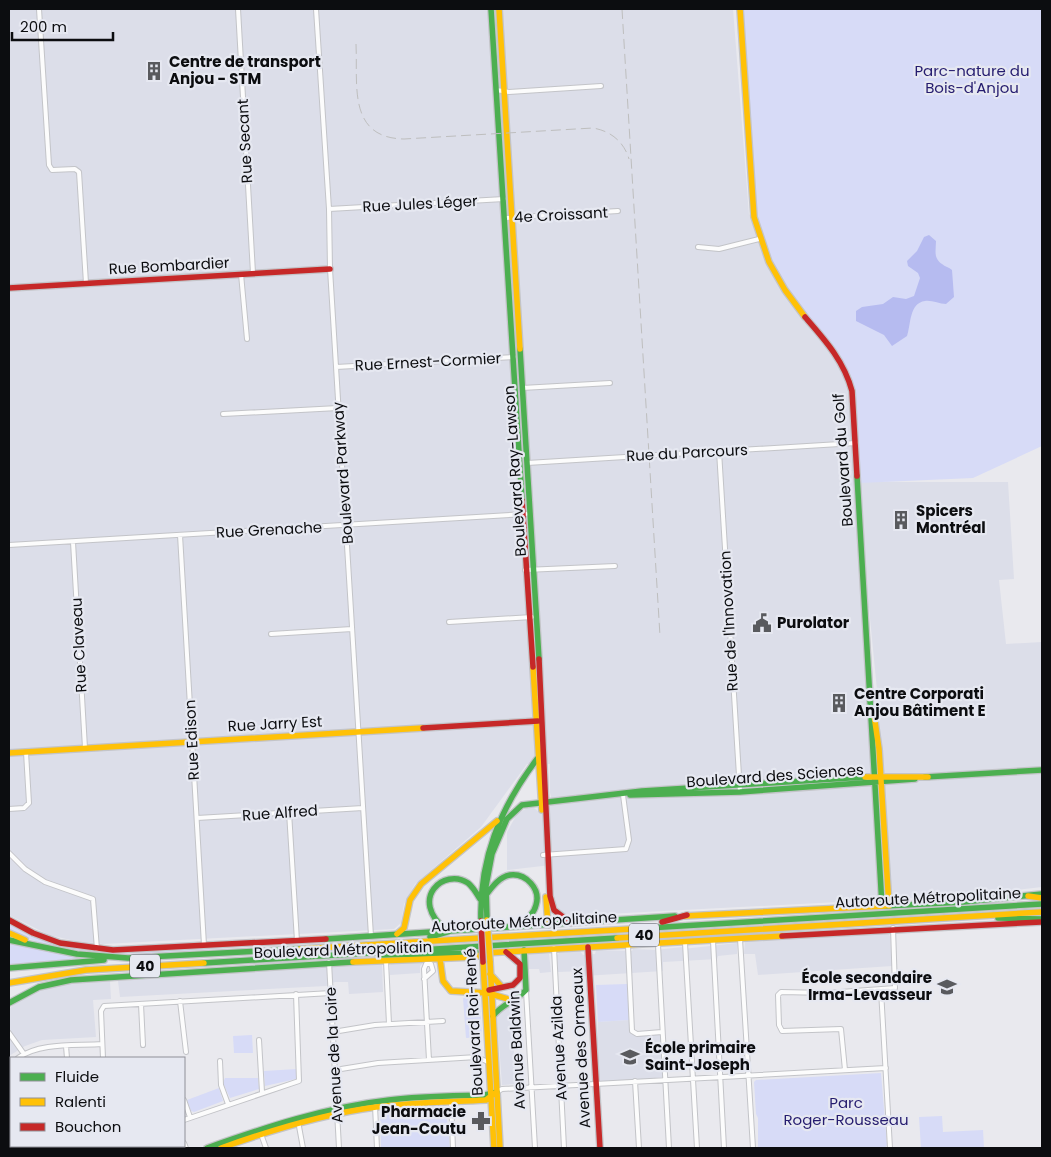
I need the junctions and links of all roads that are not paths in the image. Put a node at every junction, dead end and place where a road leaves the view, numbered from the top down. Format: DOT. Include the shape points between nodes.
graph roads {
  1 [pos="39,9"];
  2 [pos="238,9"];
  3 [pos="316,9"];
  4 [pos="491,9"];
  5 [pos="499,9"];
  6 [pos="740,9"];
  7 [pos="601,86"];
  8 [pos="496,90"];
  9 [pos="504,91"];
  10 [pos="502,199"];
  11 [pos="510,199"];
  12 [pos="329,209"];
  13 [pos="618,212"];
  14 [pos="504,218"];
  15 [pos="512,218"];
  16 [pos="759,239"];
  17 [pos="698,246"];
  18 [pos="330,269"];
  19 [pos="253,273"];
  20 [pos="241,274"];
  21 [pos="86,283"];
  22 [pos="9,288"];
  23 [pos="247,339"];
  24 [pos="520,356"];
  25 [pos="512,357"];
  26 [pos="336,367"];
  27 [pos="610,383"];
  28 [pos="522,388"];
  29 [pos="514,389"];
  30 [pos="338,408"];
  31 [pos="223,414"];
  32 [pos="856,443"];
  33 [pos="720,451"];
  34 [pos="519,463"];
  35 [pos="527,463"];
  36 [pos="522,514"];
  37 [pos="530,514"];
  38 [pos="346,525"];
  39 [pos="180,535"];
  40 [pos="72,542"];
  41 [pos="9,545"];
  42 [pos="614,566"];
  43 [pos="533,569"];
  44 [pos="525,570"];
  45 [pos="536,617"];
  46 [pos="528,618"];
  47 [pos="449,622"];
  48 [pos="352,628"];
  49 [pos="271,634"];
  50 [pos="531,664"];
  51 [pos="539,664"];
  52 [pos="534,721"];
  53 [pos="542,721"];
  54 [pos="359,732"];
  55 [pos="192,742"];
  56 [pos="85,748"];
  57 [pos="26,752"];
  58 [pos="9,753"];
  59 [pos="537,759"];
  60 [pos="1042,770"];
  61 [pos="877,779"];
  62 [pos="739,784"];
  63 [pos="740,792"];
  64 [pos="623,795"];
  65 [pos="544,801"];
  66 [pos="363,808"];
  67 [pos="9,809"];
  68 [pos="289,812"];
  69 [pos="196,818"];
  70 [pos="500,818"];
  71 [pos="9,853"];
  72 [pos="545,855"];
  73 [pos="486,895"];
  74 [pos="1042,896"];
  75 [pos="480,899"];
  76 [pos="1042,904"];
  77 [pos="886,906"];
  78 [pos="1042,912"];
  79 [pos="687,915"];
  80 [pos="962,916"];
  81 [pos="9,920"];
  82 [pos="484,920"];
  83 [pos="1042,921"];
  84 [pos="571,923"];
  85 [pos="548,925"];
  86 [pos="519,926"];
  87 [pos="893,928"];
  88 [pos="623,929"];
  89 [pos="446,930"];
  90 [pos="454,930"];
  91 [pos="9,933"];
  92 [pos="397,934"];
  93 [pos="371,936"];
  94 [pos="740,939"];
  95 [pos="9,940"];
  96 [pos="297,941"];
  97 [pos="712,941"];
  98 [pos="411,942"];
  99 [pos="685,943"];
  100 [pos="204,945"];
  101 [pos="658,945"];
  102 [pos="588,946"];
  103 [pos="628,946"];
  104 [pos="44,948"];
  105 [pos="554,948"];
  106 [pos="97,949"];
  107 [pos="524,950"];
  108 [pos="506,952"];
  109 [pos="485,953"];
  110 [pos="342,954"];
  111 [pos="116,958"];
  112 [pos="440,959"];
  113 [pos="386,961"];
  114 [pos="486,961"];
  115 [pos="329,962"];
  116 [pos="10,968"];
  117 [pos="490,974"];
  118 [pos="34,978"];
  119 [pos="424,980"];
  120 [pos="9,983"];
  121 [pos="502,987"];
  122 [pos="9,990"];
  123 [pos="526,990"];
  124 [pos="881,990"];
  125 [pos="489,991"];
  126 [pos="330,993"];
  127 [pos="296,994"];
  128 [pos="511,1000"];
  129 [pos="180,1001"];
  130 [pos="9,1003"];
  131 [pos="141,1004"];
  132 [pos="493,1016"];
  133 [pos="443,1021"];
  134 [pos="427,1022"];
  135 [pos="389,1024"];
  136 [pos="333,1032"];
  137 [pos="662,1032"];
  138 [pos="9,1033"];
  139 [pos="259,1040"];
  140 [pos="102,1044"];
  141 [pos="143,1045"];
  142 [pos="66,1046"];
  143 [pos="186,1052"];
  144 [pos="24,1054"];
  145 [pos="20,1057"];
  146 [pos="67,1057"];
  147 [pos="103,1057"];
  148 [pos="429,1060"];
  149 [pos="220,1061"];
  150 [pos="489,1062"];
  151 [pos="886,1068"];
  152 [pos="335,1070"];
  153 [pos="845,1070"];
  154 [pos="749,1077"];
  155 [pos="720,1078"];
  156 [pos="665,1080"];
  157 [pos="693,1080"];
  158 [pos="635,1081"];
  159 [pos="595,1083"];
  160 [pos="561,1085"];
  161 [pos="531,1088"];
  162 [pos="262,1092"];
  163 [pos="493,1094"];
  164 [pos="450,1100"];
  165 [pos="185,1103"];
  166 [pos="228,1104"];
  167 [pos="375,1104"];
  168 [pos="337,1112"];
  169 [pos="190,1118"];
  170 [pos="185,1120"];
  171 [pos="298,1121"];
  172 [pos="261,1132"];
  173 [pos="207,1148"];
  174 [pos="221,1148"];
  175 [pos="266,1148"];
  176 [pos="303,1148"];
  177 [pos="339,1148"];
  178 [pos="377,1148"];
  179 [pos="453,1148"];
  180 [pos="494,1148"];
  181 [pos="500,1148"];
  182 [pos="534,1148"];
  183 [pos="564,1148"];
  184 [pos="600,1148"];
  185 [pos="639,1148"];
  186 [pos="669,1148"];
  187 [pos="697,1148"];
  188 [pos="724,1148"];
  189 [pos="753,1148"];
  190 [pos="890,1148"];
  1 -- 21 [label="street" via="49,167 79,172"];
  2 -- 19 [label="street, Rue Secant"];
  3 -- 12 [label="street, Boulevard Parkway"];
  4 -- 8 [label="main road, Boulevard Ray-Lawson"];
  5 -- 9 [label="main road, Boulevard Ray-Lawson"];
  6 -- 16 [label="main road, Boulevard du Golf" via="753,212"];
  7 -- 9 [label="street"];
  8 -- 9 [label="street"];
  8 -- 10 [label="main road, Boulevard Ray-Lawson"];
  9 -- 11 [label="main road, Boulevard Ray-Lawson"];
  10 -- 11 [label="street, Rue Jules Léger"];
  10 -- 12 [label="street, Rue Jules Léger"];
  10 -- 14 [label="main road, Boulevard Ray-Lawson"];
  11 -- 15 [label="main road, Boulevard Ray-Lawson"];
  12 -- 18 [label="street, Boulevard Parkway"];
  13 -- 15 [label="street, 4e Croissant"];
  14 -- 15 [label="street, 4e Croissant"];
  14 -- 25 [label="main road, Boulevard Ray-Lawson"];
  15 -- 24 [label="main road, Boulevard Ray-Lawson"];
  16 -- 17 [label="street" via="719,250"];
  16 -- 32 [label="main road, Boulevard du Golf" via="794,302 840,360 852,391"];
  18 -- 19 [label="main road, Rue Bombardier"];
  18 -- 26 [label="street, Boulevard Parkway"];
  19 -- 20 [label="main road, Rue Bombardier"];
  20 -- 21 [label="main road, Rue Bombardier"];
  20 -- 23 [label="street"];
  21 -- 22 [label="main road, Rue Bombardier"];
  24 -- 25 [label="street, Rue Ernest-Cormier"];
  24 -- 28 [label="main road, Boulevard Ray-Lawson"];
  25 -- 26 [label="street, Rue Ernest-Cormier"];
  25 -- 29 [label="main road, Boulevard Ray-Lawson"];
  26 -- 30 [label="street, Boulevard Parkway"];
  27 -- 28 [label="street"];
  28 -- 29 [label="street"];
  28 -- 35 [label="main road, Boulevard Ray-Lawson"];
  29 -- 34 [label="main road, Boulevard Ray-Lawson"];
  30 -- 31 [label="street"];
  30 -- 38 [label="street, Boulevard Parkway"];
  32 -- 33 [label="street, Rue du Parcours"];
  32 -- 61 [label="main road, Boulevard du Golf"];
  33 -- 35 [label="street, Rue du Parcours"];
  33 -- 62 [label="street, Rue de l'Innovation"];
  34 -- 35 [label="street, Rue du Parcours"];
  34 -- 36 [label="main road, Boulevard Ray-Lawson"];
  35 -- 37 [label="main road, Boulevard Ray-Lawson"];
  36 -- 37 [label="street, Rue Grenache"];
  36 -- 38 [label="street, Rue Grenache"];
  36 -- 44 [label="main road, Boulevard Ray-Lawson"];
  37 -- 43 [label="main road, Boulevard Ray-Lawson"];
  38 -- 39 [label="street, Rue Grenache"];
  38 -- 48 [label="street, Boulevard Parkway"];
  39 -- 40 [label="street, Rue Grenache"];
  39 -- 55 [label="street, Rue Edison"];
  40 -- 41 [label="street, Rue Grenache"];
  40 -- 56 [label="street, Rue Claveau"];
  42 -- 43 [label="street"];
  43 -- 44 [label="street"];
  43 -- 45 [label="main road, Boulevard Ray-Lawson"];
  44 -- 46 [label="main road, Boulevard Ray-Lawson"];
  45 -- 46 [label="street"];
  45 -- 51 [label="main road, Boulevard Ray-Lawson"];
  46 -- 47 [label="street"];
  46 -- 50 [label="main road, Boulevard Ray-Lawson"];
  48 -- 49 [label="street"];
  48 -- 54 [label="street, Boulevard Parkway"];
  50 -- 51 [label="main road"];
  50 -- 52 [label="main road, Boulevard Ray-Lawson"];
  51 -- 53 [label="main road, Boulevard Ray-Lawson"];
  52 -- 53 [label="main road, Rue Jarry Est"];
  52 -- 54 [label="main road, Rue Jarry Est"];
  52 -- 59 [label="main road, Boulevard Ray-Lawson"];
  53 -- 65 [label="main road, Boulevard Ray-Lawson"];
  54 -- 55 [label="main road, Rue Jarry Est"];
  54 -- 66 [label="street, Boulevard Parkway"];
  55 -- 56 [label="main road, Rue Jarry Est"];
  55 -- 69 [label="street, Rue Edison"];
  56 -- 57 [label="main road, Rue Jarry Est"];
  57 -- 58 [label="main road, Rue Jarry Est"];
  57 -- 67 [label="street" via="29,803 24,808"];
  59 -- 65 [label="main road, Boulevard Ray-Lawson"];
  59 -- 70 [label="main road, Boulevard Roi-René"];
  60 -- 61 [label="main road, Boulevard des Sciences"];
  61 -- 62 [label="main road, Boulevard des Sciences"];
  61 -- 63 [label="main road, Boulevard des Sciences"];
  61 -- 77 [label="main road, Boulevard du Golf"];
  62 -- 63 [label="street, Rue de l'Innovation"];
  62 -- 64 [label="main road, Boulevard des Sciences"];
  63 -- 64 [label="main road, Boulevard des Sciences"];
  64 -- 65 [label="main road, Boulevard des Sciences"];
  64 -- 72 [label="street" via="630,840 626,849"];
  65 -- 72 [label="main road, Boulevard Ray-Lawson"];
  65 -- 73 [label="main road, Boulevard Roi-René" via="519,806 507,821 491,860"];
  66 -- 68 [label="street, Rue Alfred"];
  66 -- 93 [label="street, Boulevard Parkway"];
  68 -- 69 [label="street, Rue Alfred"];
  68 -- 96 [label="street"];
  69 -- 100 [label="street, Rue Edison"];
  70 -- 75 [label="main road, Boulevard Roi-René" via="484,858"];
  70 -- 92 [label="main road" via="421,884 409,904 404,928"];
  71 -- 106 [label="street" via="45,882 93,899"];
  72 -- 84 [label="main road, Boulevard Ray-Lawson" via="551,905 557,915"];
  72 -- 85 [label="main road, Boulevard Ray-Lawson"];
  73 -- 82 [label="main road, Boulevard Roi-René"];
  73 -- 86 [label="main road" via="507,876 518,876 530,882 537,894 538,905 531,917"];
  74 -- 77 [label="main road, Boulevard Métropolitain"];
  75 -- 82 [label="main road, Boulevard Roi-René"];
  75 -- 89 [label="main road" via="470,886 460,880 446,880 437,885 429,896 428,908"];
  76 -- 88 [label="main road, Autoroute Métropolitaine / 40"];
  77 -- 79 [label="main road, Boulevard Métropolitain"];
  78 -- 80 [label="main road, Autoroute Métropolitaine / 40"];
  79 -- 84 [label="main road, Boulevard Métropolitain"];
  79 -- 88 [label="main road" via="669,922"];
  80 -- 83 [label="main road"];
  80 -- 110 [label="main road, Autoroute Métropolitaine / 40"];
  81 -- 106 [label="main road, Boulevard Métropolitain" via="54,942"];
  82 -- 114 [label="main road, Boulevard Roi-René, bridge"];
  83 -- 87 [label="main road, Boulevard Métropolitain"];
  84 -- 85 [label="main road, Boulevard Métropolitain"];
  85 -- 86 [label="main road, Boulevard Métropolitain"];
  86 -- 90 [label="main road, Boulevard Métropolitain"];
  87 -- 94 [label="main road, Boulevard Métropolitain"];
  87 -- 124 [label="street" via="896,986"];
  88 -- 98 [label="main road, Autoroute Métropolitaine / 40"];
  89 -- 90 [label="main road, Boulevard Métropolitain"];
  89 -- 92 [label="main road, Boulevard Métropolitain"];
  90 -- 98 [label="main road"];
  91 -- 104 [label="main road"];
  92 -- 93 [label="main road, Boulevard Métropolitain"];
  93 -- 96 [label="main road, Boulevard Métropolitain"];
  94 -- 97 [label="main road, Boulevard Métropolitain"];
  94 -- 154 [label="street"];
  95 -- 104 [label="main road, Autoroute Métropolitaine / 40"];
  96 -- 100 [label="main road, Boulevard Métropolitain"];
  97 -- 99 [label="main road, Boulevard Métropolitain"];
  97 -- 155 [label="street"];
  98 -- 111 [label="main road, Autoroute Métropolitaine / 40"];
  99 -- 101 [label="main road, Boulevard Métropolitain"];
  99 -- 157 [label="street"];
  100 -- 106 [label="main road, Boulevard Métropolitain"];
  101 -- 103 [label="main road, Boulevard Métropolitain"];
  101 -- 137 [label="street"];
  102 -- 103 [label="main road, Boulevard Métropolitain"];
  102 -- 105 [label="main road, Boulevard Métropolitain"];
  102 -- 159 [label="main road, Avenue des Ormeaux"];
  103 -- 137 [label="street" via="632,1031 637,1034"];
  104 -- 111 [label="main road, Autoroute Métropolitaine / 40"];
  105 -- 107 [label="main road, Boulevard Métropolitain"];
  105 -- 160 [label="street, Avenue Azilda"];
  107 -- 108 [label="main road, Boulevard Métropolitain"];
  107 -- 123 [label="main road, Avenue Baldwin"];
  108 -- 109 [label="main road, Boulevard Métropolitain"];
  108 -- 121 [label="main road" via="518,962 521,972 515,984"];
  109 -- 110 [label="main road"];
  109 -- 112 [label="main road, Boulevard Métropolitain" via="476,957"];
  110 -- 118 [label="main road, Autoroute Métropolitaine / 40" via="86,970"];
  111 -- 116 [label="main road"];
  112 -- 113 [label="main road, Boulevard Métropolitain"];
  112 -- 125 [label="main road" via="442,982 448,990 456,994"];
  113 -- 115 [label="main road, Boulevard Métropolitain"];
  113 -- 135 [label="street"];
  114 -- 117 [label="main road, Boulevard Roi-René"];
  114 -- 125 [label="main road, Boulevard Roi-René"];
  115 -- 126 [label="street, Avenue de la Loire"];
  115 -- 130 [label="main road, Boulevard Métropolitain" via="65,980 35,988"];
  117 -- 121 [label="main road"];
  117 -- 125 [label="main road, Boulevard Roi-René"];
  118 -- 120 [label="main road, Autoroute Métropolitaine / 40"];
  118 -- 122 [label="main road"];
  119 -- 134 [label="street"];
  121 -- 125 [label="main road"];
  123 -- 128 [label="main road" via="519,998"];
  123 -- 161 [label="street, Avenue Baldwin"];
  124 -- 151 [label="street"];
  124 -- 153 [label="street" via="781,992 778,995 782,1030 841,1029"];
  125 -- 128 [label="main road"];
  125 -- 132 [label="main road, Boulevard Roi-René"];
  125 -- 150 [label="main road, Boulevard Roi-René"];
  126 -- 127 [label="street"];
  126 -- 136 [label="street, Avenue de la Loire"];
  127 -- 129 [label="street"];
  127 -- 162 [label="street" via="300,1079 297,1083"];
  128 -- 132 [label="main road" via="499,1007"];
  129 -- 131 [label="street"];
  129 -- 143 [label="street"];
  131 -- 140 [label="street" via="102,1007"];
  131 -- 141 [label="street"];
  132 -- 163 [label="main road, Boulevard Roi-René"];
  133 -- 134 [label="street"];
  134 -- 135 [label="street"];
  134 -- 148 [label="street"];
  135 -- 136 [label="street"];
  136 -- 152 [label="street, Avenue de la Loire"];
  137 -- 156 [label="street"];
  138 -- 144 [label="street"];
  139 -- 162 [label="street"];
  140 -- 142 [label="street"];
  140 -- 147 [label="street"];
  142 -- 144 [label="street"];
  142 -- 146 [label="street"];
  144 -- 145 [label="street"];
  148 -- 150 [label="street" via="479,1057"];
  148 -- 152 [label="street"];
  149 -- 166 [label="street" via="221,1084"];
  150 -- 163 [label="main road, Boulevard Roi-René"];
  151 -- 153 [label="street"];
  151 -- 190 [label="street"];
  152 -- 168 [label="street, Avenue de la Loire"];
  153 -- 154 [label="street"];
  154 -- 155 [label="street"];
  154 -- 189 [label="street"];
  155 -- 157 [label="street"];
  155 -- 188 [label="street"];
  156 -- 157 [label="street"];
  156 -- 158 [label="street"];
  156 -- 186 [label="street"];
  157 -- 187 [label="street"];
  158 -- 159 [label="street"];
  158 -- 185 [label="street"];
  159 -- 160 [label="street"];
  159 -- 184 [label="main road, Avenue des Ormeaux"];
  160 -- 161 [label="street"];
  160 -- 183 [label="street, Avenue Azilda"];
  161 -- 163 [label="street"];
  161 -- 182 [label="street, Avenue Baldwin"];
  162 -- 166 [label="street"];
  163 -- 164 [label="main road"];
  163 -- 180 [label="main road, Boulevard Roi-René"];
  163 -- 181 [label="main road, Boulevard Roi-René"];
  164 -- 167 [label="main road"];
  164 -- 179 [label="street"];
  165 -- 169 [label="street"];
  166 -- 169 [label="street"];
  167 -- 168 [label="main road"];
  167 -- 178 [label="street"];
  168 -- 171 [label="main road"];
  168 -- 177 [label="street, Avenue de la Loire"];
  169 -- 170 [label="street"];
  171 -- 172 [label="main road"];
  171 -- 176 [label="street"];
  172 -- 173 [label="main road"];
  172 -- 174 [label="main road"];
  172 -- 175 [label="street"];
}
